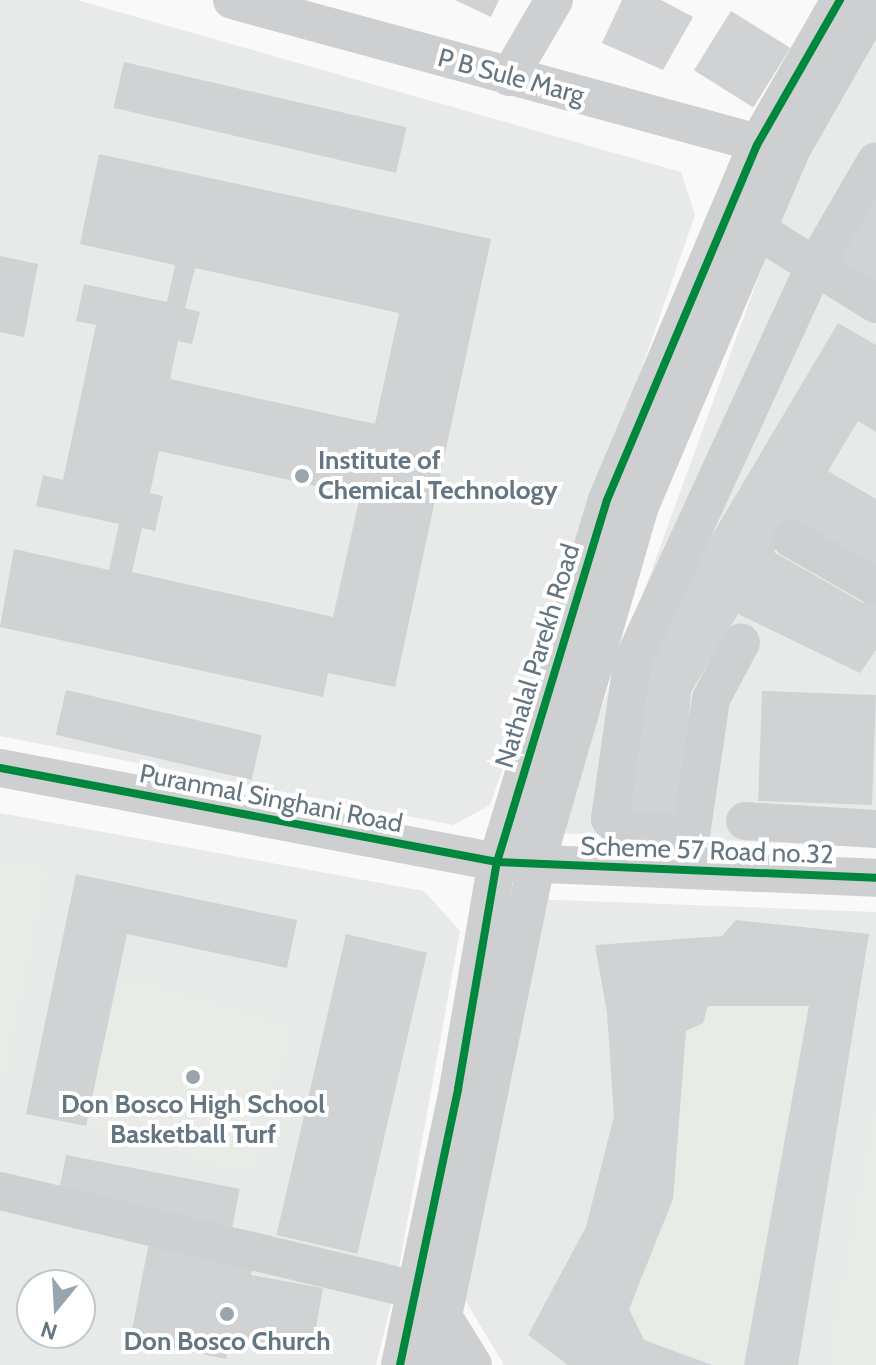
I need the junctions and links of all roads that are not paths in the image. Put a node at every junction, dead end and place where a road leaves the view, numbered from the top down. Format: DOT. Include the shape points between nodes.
graph roads {
  1 [pos="232,0"];
  2 [pos="554,0"];
  3 [pos="840,0"];
  4 [pos="876,1"];
  5 [pos="509,77"];
  6 [pos="774,148"];
  7 [pos="876,161"];
  8 [pos="757,230"];
  9 [pos="815,266"];
  10 [pos="876,304"];
  11 [pos="792,539"];
  12 [pos="876,587"];
  13 [pos="741,642"];
  14 [pos="0,768"];
  15 [pos="745,821"];
  16 [pos="876,829"];
  17 [pos="691,832"];
  18 [pos="497,862"];
  19 [pos="536,864"];
  20 [pos="686,870"];
  21 [pos="876,878"];
  22 [pos="0,1191"];
  23 [pos="417,1290"];
  24 [pos="444,1318"];
  25 [pos="400,1365"];
  26 [pos="433,1365"];
  27 [pos="473,1365"];
  1 -- 5 [label="street, P B Sule Marg"];
  2 -- 5 [label="street"];
  3 -- 6 [label="street, Nathalal Parekh Road"];
  4 -- 6 [label="street, Nathalal Parekh Road"];
  5 -- 6 [label="street, P B Sule Marg"];
  6 -- 8 [label="street, Nathalal Parekh Road"];
  6 -- 18 [label="street, Nathalal Parekh Road" via="607,500"];
  7 -- 9 [label="street"];
  8 -- 9 [label="street"];
  8 -- 19 [label="street, Nathalal Parekh Road" via="640,506"];
  9 -- 10 [label="street"];
  9 -- 17 [label="street" via="632,663 610,819 620,829"];
  11 -- 12 [label="street"];
  13 -- 17 [label="street" via="711,699"];
  14 -- 18 [label="street, Puranmal Singhani Road"];
  15 -- 16 [label="street"];
  17 -- 20 [label="street"];
  18 -- 19 [label="street, Puranmal Singhani Road"];
  18 -- 23 [label="street, Nathalal Parekh Road"];
  19 -- 20 [label="street, Scheme 57 Road no.32"];
  19 -- 24 [label="street, Nathalal Parekh Road"];
  20 -- 21 [label="street, Scheme 57 Road no.32"];
  22 -- 23 [label="street"];
  23 -- 24 [label="street"];
  23 -- 25 [label="street, Nathalal Parekh Road"];
  24 -- 26 [label="street, Nathalal Parekh Road"];
  24 -- 27 [label="street"];
}
